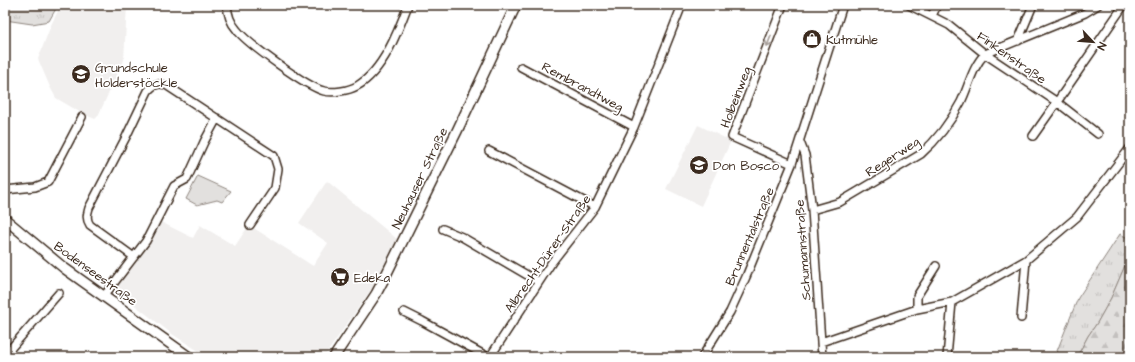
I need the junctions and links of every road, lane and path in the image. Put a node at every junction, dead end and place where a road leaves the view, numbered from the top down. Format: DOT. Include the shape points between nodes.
graph roads {
  1 [pos="227,5"];
  2 [pos="408,5"];
  3 [pos="516,5"];
  4 [pos="682,5"];
  5 [pos="783,5"];
  6 [pos="843,5"];
  7 [pos="909,5"];
  8 [pos="937,5"];
  9 [pos="1032,5"];
  10 [pos="1098,5"];
  11 [pos="1124,5"];
  12 [pos="932,16"];
  13 [pos="1018,41"];
  14 [pos="985,54"];
  15 [pos="521,67"];
  16 [pos="1057,102"];
  17 [pos="82,117"];
  18 [pos="217,118"];
  19 [pos="634,127"];
  20 [pos="1098,134"];
  21 [pos="1033,136"];
  22 [pos="800,142"];
  23 [pos="1130,148"];
  24 [pos="489,151"];
  25 [pos="792,164"];
  26 [pos="5,190"];
  27 [pos="595,207"];
  28 [pos="812,210"];
  29 [pos="5,219"];
  30 [pos="250,225"];
  31 [pos="443,230"];
  32 [pos="134,257"];
  33 [pos="1026,260"];
  34 [pos="936,266"];
  35 [pos="539,282"];
  36 [pos="59,292"];
  37 [pos="104,296"];
  38 [pos="952,302"];
  39 [pos="917,309"];
  40 [pos="404,312"];
  41 [pos="1021,318"];
  42 [pos="821,342"];
  43 [pos="174,345"];
  44 [pos="5,355"];
  45 [pos="189,357"];
  46 [pos="195,357"];
  47 [pos="334,357"];
  48 [pos="489,357"];
  49 [pos="702,357"];
  50 [pos="822,357"];
  51 [pos="947,357"];
  1 -- 2 [label="street" via="230,19 237,31 312,86 334,91 356,87 371,76 390,46"];
  3 -- 47 [label="street, Neuhauser Straße" via="376,294"];
  4 -- 19 [label="street, Albrecht-Dürer-Straße"];
  5 -- 25 [label="street, Holbeinweg, one-way" via="732,137"];
  6 -- 22 [label="street, Brunnentalstraße"];
  7 -- 12 [label="street, Finkenstraße"];
  8 -- 12 [label="street"];
  9 -- 13 [label="street"];
  10 -- 13 [label="street"];
  11 -- 16 [label="street"];
  12 -- 14 [label="street, Finkenstraße" via="949,25"];
  13 -- 14 [label="street"];
  14 -- 16 [label="street, Finkenstraße"];
  14 -- 28 [label="street, Regerweg" via="978,61 962,102 931,145 921,154 840,202"];
  15 -- 19 [label="street, Rembrandtweg"];
  16 -- 20 [label="street, Finkenstraße"];
  16 -- 21 [label="street"];
  17 -- 26 [label="street" via="48,182 35,187"];
  18 -- 30 [label="street" via="274,156 278,168 275,188"];
  18 -- 32 [label="street" via="186,179 174,186 146,242"];
  18 -- 32 [label="street" via="166,85 157,84 148,91 87,216 90,225"];
  19 -- 27 [label="street, Albrecht-Dürer-Straße"];
  22 -- 25 [label="street, Brunnentalstraße"];
  22 -- 28 [label="street, Schumannstraße" via="805,156"];
  23 -- 33 [label="street" via="1077,217"];
  24 -- 27 [label="street"];
  25 -- 49 [label="street, Brunnentalstraße" via="730,312"];
  27 -- 35 [label="street, Albrecht-Dürer-Straße"];
  28 -- 42 [label="street, Schumannstraße"];
  29 -- 37 [label="street, Bodenseestraße" via="64,268"];
  31 -- 35 [label="street" via="462,237"];
  32 -- 37 [label="street"];
  33 -- 38 [label="street"];
  33 -- 41 [label="street"];
  34 -- 39 [label="street" via="917,296"];
  35 -- 48 [label="street, Albrecht-Dürer-Straße"];
  36 -- 44 [label="street"];
  37 -- 43 [label="street, Bodenseestraße"];
  38 -- 39 [label="street"];
  38 -- 51 [label="street"];
  39 -- 42 [label="street"];
  40 -- 48 [label="street"];
  42 -- 50 [label="street, Schumannstraße"];
  43 -- 45 [label="street, Bodenseestraße"];
  43 -- 46 [label="street, Bodenseestraße"];
}
